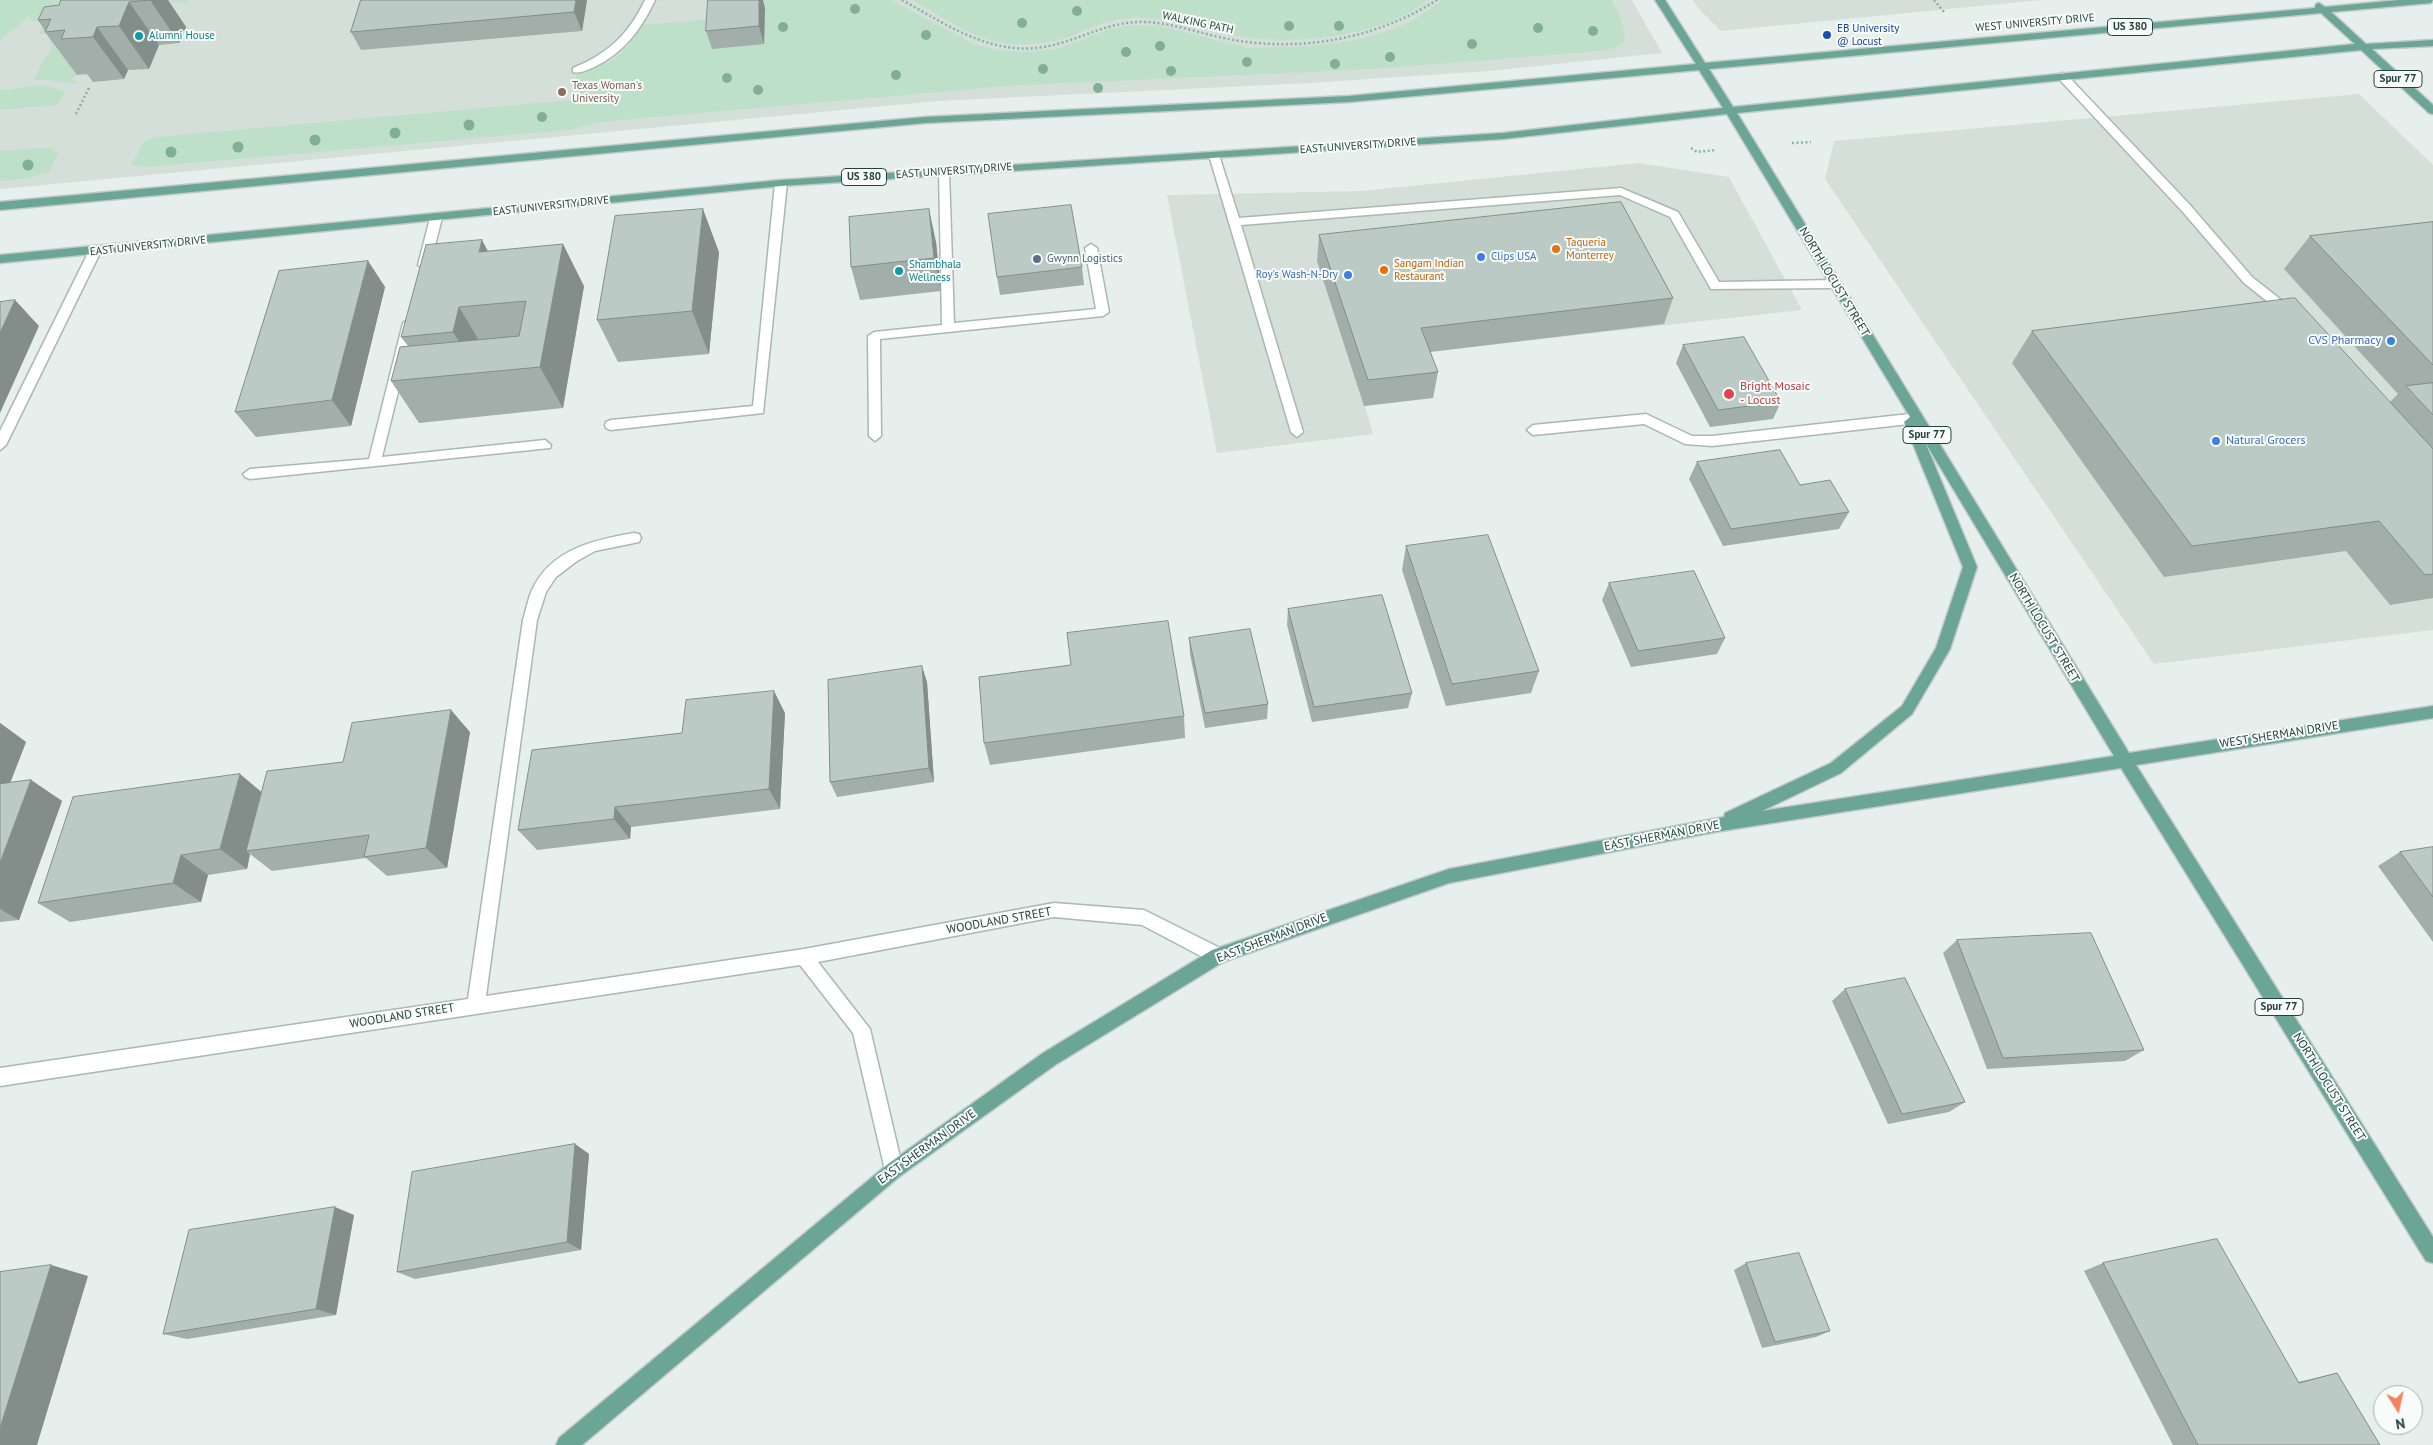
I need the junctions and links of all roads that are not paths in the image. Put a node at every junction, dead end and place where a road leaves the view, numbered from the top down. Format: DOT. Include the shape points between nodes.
graph roads {
  1 [pos="650,0"];
  2 [pos="1660,0"];
  3 [pos="2312,0"];
  4 [pos="2431,0"];
  5 [pos="2322,9"];
  6 [pos="2433,43"];
  7 [pos="2363,47"];
  8 [pos="1701,67"];
  9 [pos="577,70"];
  10 [pos="2062,76"];
  11 [pos="1730,110"];
  12 [pos="2433,111"];
  13 [pos="1214,155"];
  14 [pos="944,171"];
  15 [pos="781,183"];
  16 [pos="0,206"];
  17 [pos="436,218"];
  18 [pos="1234,222"];
  19 [pos="1091,248"];
  20 [pos="95,251"];
  21 [pos="0,259"];
  22 [pos="420,280"];
  23 [pos="1836,284"];
  24 [pos="413,309"];
  25 [pos="2299,320"];
  26 [pos="948,328"];
  27 [pos="1893,378"];
  28 [pos="1909,419"];
  29 [pos="611,425"];
  30 [pos="1533,430"];
  31 [pos="1297,432"];
  32 [pos="875,436"];
  33 [pos="0,445"];
  34 [pos="545,445"];
  35 [pos="374,463"];
  36 [pos="250,474"];
  37 [pos="634,538"];
  38 [pos="2433,712"];
  39 [pos="2124,760"];
  40 [pos="1715,825"];
  41 [pos="1218,956"];
  42 [pos="804,957"];
  43 [pos="476,1005"];
  44 [pos="0,1077"];
  45 [pos="894,1170"];
  46 [pos="2433,1254"];
  47 [pos="566,1445"];
  1 -- 9 [label="street" via="641,22 620,46 597,63"];
  2 -- 8 [label="main road, NORTH LOCUST STREET"];
  3 -- 5 [label="main road"];
  4 -- 5 [label="main road, WEST UNIVERSITY DRIVE / US 380"];
  5 -- 7 [label="main road, Spur 77"];
  5 -- 8 [label="main road, WEST UNIVERSITY DRIVE / US 380"];
  6 -- 7 [label="main road, US 380"];
  7 -- 10 [label="main road, US 380"];
  7 -- 12 [label="main road, Spur 77"];
  8 -- 11 [label="main road, NORTH LOCUST STREET / Spur 77"];
  8 -- 16 [label="main road, US 380" via="1349,99 925,120"];
  10 -- 11 [label="main road, US 380"];
  10 -- 25 [label="street" via="2248,280"];
  11 -- 13 [label="main road, EAST UNIVERSITY DRIVE / US 380" via="1503,136"];
  11 -- 23 [label="main road, NORTH LOCUST STREET / Spur 77"];
  13 -- 14 [label="main road, EAST UNIVERSITY DRIVE / US 380"];
  13 -- 18 [label="street"];
  14 -- 15 [label="main road, EAST UNIVERSITY DRIVE / US 380"];
  14 -- 26 [label="street"];
  15 -- 17 [label="main road, EAST UNIVERSITY DRIVE / US 380"];
  15 -- 29 [label="street" via="759,410"];
  17 -- 20 [label="main road, EAST UNIVERSITY DRIVE / US 380"];
  17 -- 22 [label="street"];
  18 -- 23 [label="street" via="1621,191 1674,215 1715,286"];
  18 -- 31 [label="street"];
  19 -- 26 [label="street" via="1103,312"];
  20 -- 21 [label="main road, EAST UNIVERSITY DRIVE / US 380"];
  20 -- 33 [label="street"];
  23 -- 27 [label="main road, NORTH LOCUST STREET / Spur 77"];
  24 -- 35 [label="street"];
  26 -- 32 [label="street" via="874,336"];
  27 -- 28 [label="main road"];
  27 -- 39 [label="main road, NORTH LOCUST STREET / Spur 77"];
  28 -- 30 [label="street" via="1690,442 1646,419"];
  28 -- 40 [label="main road" via="1970,567 1943,649 1907,710 1836,768"];
  34 -- 35 [label="street"];
  35 -- 36 [label="street"];
  37 -- 43 [label="street" via="592,546 572,557 551,573 539,591 530,620"];
  38 -- 39 [label="main road, WEST SHERMAN DRIVE"];
  39 -- 40 [label="main road, EAST SHERMAN DRIVE"];
  39 -- 46 [label="main road, NORTH LOCUST STREET / Spur 77"];
  40 -- 41 [label="main road, EAST SHERMAN DRIVE" via="1449,876"];
  41 -- 42 [label="street, WOODLAND STREET" via="1144,918 1054,910"];
  41 -- 45 [label="main road, EAST SHERMAN DRIVE" via="1049,1059"];
  42 -- 43 [label="street, WOODLAND STREET"];
  42 -- 45 [label="street" via="861,1029"];
  43 -- 44 [label="street, WOODLAND STREET"];
  45 -- 47 [label="main road, EAST SHERMAN DRIVE"];
}
